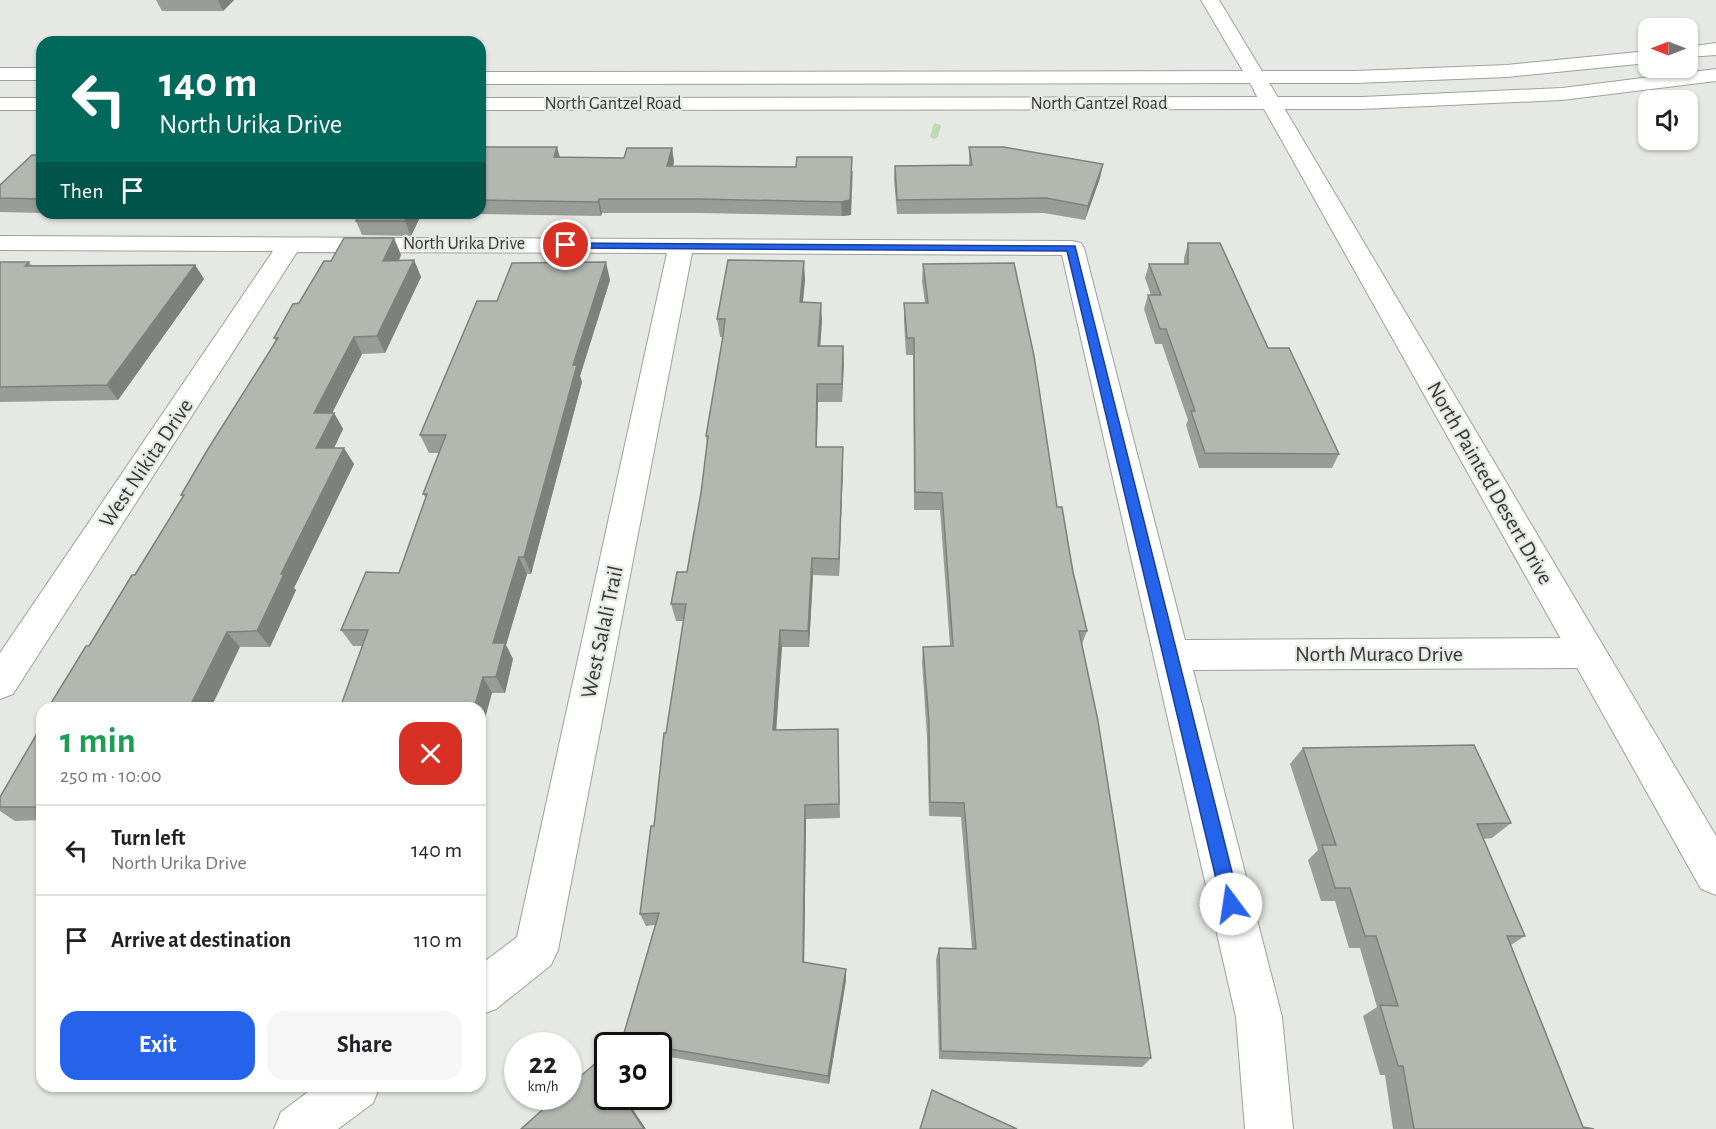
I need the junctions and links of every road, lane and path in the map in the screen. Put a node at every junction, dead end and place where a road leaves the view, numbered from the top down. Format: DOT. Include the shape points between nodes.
graph roads {
  1 [pos="1210,0"];
  2 [pos="1716,49"];
  3 [pos="1698,51"];
  4 [pos="1638,58"];
  5 [pos="0,74"];
  6 [pos="36,74"];
  7 [pos="1716,75"];
  8 [pos="486,78"];
  9 [pos="1264,91"];
  10 [pos="0,104"];
  11 [pos="36,104"];
  12 [pos="486,104"];
  13 [pos="0,243"];
  14 [pos="291,243"];
  15 [pos="681,246"];
  16 [pos="1588,653"];
  17 [pos="1170,655"];
  18 [pos="0,682"];
  19 [pos="1716,875"];
  20 [pos="486,988"];
  21 [pos="348,1092"];
  22 [pos="298,1129"];
  23 [pos="1269,1129"];
  1 -- 9 [label="street, North Painted Desert Drive"];
  2 -- 3 [label="street"];
  4 -- 9 [label="street, North Gantzel Road"];
  5 -- 6 [label="street"];
  7 -- 9 [label="street, North Gantzel Road" via="1513,97"];
  8 -- 9 [label="street, North Gantzel Road"];
  9 -- 12 [label="street, North Gantzel Road"];
  9 -- 16 [label="street, North Painted Desert Drive"];
  10 -- 11 [label="street"];
  13 -- 14 [label="street, North Urika Drive"];
  14 -- 15 [label="street, North Urika Drive"];
  14 -- 18 [label="street, West Nikita Drive"];
  15 -- 17 [label="street, North Urika Drive" via="1072,248"];
  15 -- 20 [label="street, West Salali Trail" via="536,950"];
  16 -- 17 [label="street, North Muraco Drive"];
  16 -- 19 [label="street, North Painted Desert Drive"];
  17 -- 23 [label="street" via="1259,1017"];
  21 -- 22 [label="street"];
}
